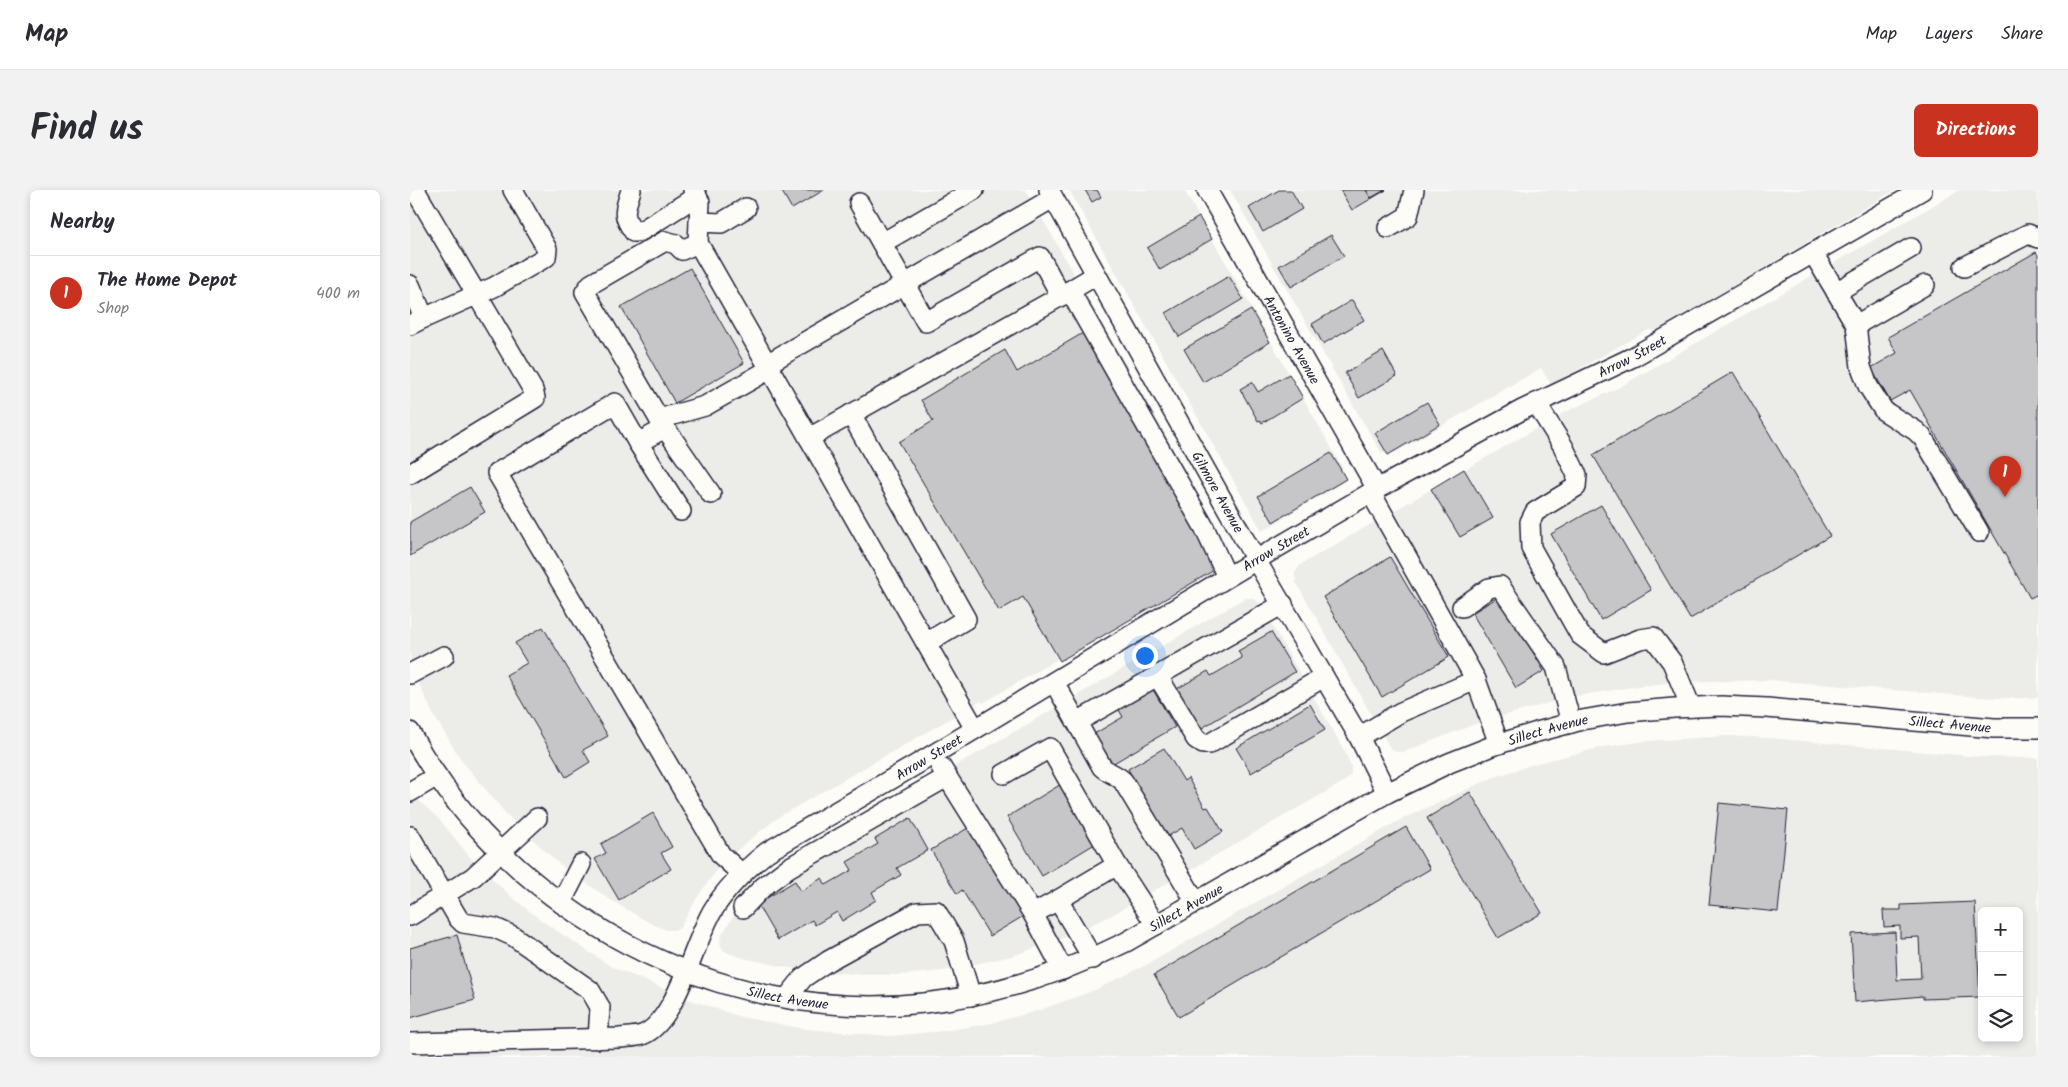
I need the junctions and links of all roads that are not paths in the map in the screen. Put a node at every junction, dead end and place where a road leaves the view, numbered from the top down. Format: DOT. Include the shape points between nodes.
graph roads {
  1 [pos="415,190"];
  2 [pos="513,190"];
  3 [pos="631,190"];
  4 [pos="974,190"];
  5 [pos="1206,190"];
  6 [pos="1414,190"];
  7 [pos="1922,190"];
  8 [pos="695,193"];
  9 [pos="1051,194"];
  10 [pos="859,203"];
  11 [pos="746,208"];
  12 [pos="699,222"];
  13 [pos="1388,228"];
  14 [pos="2038,238"];
  15 [pos="698,243"];
  16 [pos="882,243"];
  17 [pos="1910,248"];
  18 [pos="1813,253"];
  19 [pos="1964,267"];
  20 [pos="1096,275"];
  21 [pos="905,284"];
  22 [pos="1925,285"];
  23 [pos="410,286"];
  24 [pos="1836,292"];
  25 [pos="1066,293"];
  26 [pos="477,295"];
  27 [pos="417,321"];
  28 [pos="1856,326"];
  29 [pos="769,367"];
  30 [pos="1536,403"];
  31 [pos="851,414"];
  32 [pos="662,423"];
  33 [pos="809,438"];
  34 [pos="638,443"];
  35 [pos="410,474"];
  36 [pos="1374,491"];
  37 [pos="711,494"];
  38 [pos="681,511"];
  39 [pos="1980,532"];
  40 [pos="1256,560"];
  41 [pos="1227,577"];
  42 [pos="1283,604"];
  43 [pos="1462,607"];
  44 [pos="926,642"];
  45 [pos="444,656"];
  46 [pos="410,674"];
  47 [pos="1157,675"];
  48 [pos="1324,677"];
  49 [pos="1476,680"];
  50 [pos="1054,682"];
  51 [pos="1691,707"];
  52 [pos="1077,722"];
  53 [pos="1571,723"];
  54 [pos="2038,728"];
  55 [pos="975,729"];
  56 [pos="410,732"];
  57 [pos="1359,737"];
  58 [pos="1499,744"];
  59 [pos="934,754"];
  60 [pos="1004,774"];
  61 [pos="437,776"];
  62 [pos="947,777"];
  63 [pos="410,792"];
  64 [pos="1387,793"];
  65 [pos="537,818"];
  66 [pos="410,836"];
  67 [pos="502,852"];
  68 [pos="581,864"];
  69 [pos="1117,865"];
  70 [pos="742,874"];
  71 [pos="444,894"];
  72 [pos="1058,900"];
  73 [pos="1196,902"];
  74 [pos="561,903"];
  75 [pos="744,908"];
  76 [pos="1032,914"];
  77 [pos="410,916"];
  78 [pos="1156,925"];
  79 [pos="1093,958"];
  80 [pos="1063,970"];
  81 [pos="686,971"];
  82 [pos="971,996"];
  83 [pos="787,998"];
  84 [pos="598,1039"];
  85 [pos="410,1043"];
  1 -- 26 [label="street"];
  2 -- 26 [label="street" via="548,249 546,257"];
  3 -- 8 [label="street" via="625,218 634,232 641,231"];
  4 -- 16 [label="street"];
  5 -- 36 [label="street, Antonino Avenue"];
  6 -- 13 [label="street" via="1408,216"];
  7 -- 18 [label="street, Arrow Street"];
  8 -- 12 [label="street" via="700,202"];
  9 -- 20 [label="street, Gilmore Avenue"];
  9 -- 21 [label="street"];
  10 -- 16 [label="street"];
  11 -- 12 [label="street" via="720,223"];
  12 -- 15 [label="street"];
  14 -- 19 [label="street" via="2028,234"];
  15 -- 29 [label="street"];
  15 -- 32 [label="street" via="682,250 665,241 591,284 585,292"];
  16 -- 21 [label="street"];
  17 -- 24 [label="street"];
  18 -- 24 [label="street"];
  18 -- 30 [label="street, Arrow Street" via="1633,357"];
  20 -- 25 [label="street"];
  20 -- 40 [label="street, Gilmore Avenue"];
  21 -- 25 [label="street" via="926,322 1040,257"];
  21 -- 29 [label="street"];
  22 -- 28 [label="street"];
  23 -- 27 [label="street"];
  24 -- 28 [label="street"];
  25 -- 31 [label="street"];
  25 -- 41 [label="street" via="1204,527"];
  26 -- 27 [label="street"];
  26 -- 35 [label="street" via="535,398"];
  28 -- 39 [label="street" via="1861,367 1868,386 1884,411 1922,438"];
  29 -- 32 [label="street" via="705,406"];
  29 -- 33 [label="street"];
  30 -- 36 [label="street, Arrow Street"];
  30 -- 51 [label="street" via="1577,474 1576,486 1535,512 1530,522 1531,548 1580,635 1604,653 1640,638 1654,637 1672,662"];
  31 -- 33 [label="street"];
  31 -- 44 [label="street" via="966,619"];
  32 -- 34 [label="street"];
  32 -- 37 [label="street"];
  33 -- 44 [label="street"];
  34 -- 38 [label="street"];
  34 -- 70 [label="street" via="615,403 497,473 721,855"];
  36 -- 40 [label="street, Arrow Street"];
  36 -- 49 [label="street, Antonino Avenue"];
  40 -- 41 [label="street, Arrow Street"];
  40 -- 42 [label="street, Gilmore Avenue"];
  41 -- 50 [label="street, Arrow Street"];
  42 -- 47 [label="street"];
  42 -- 48 [label="street, Gilmore Avenue"];
  43 -- 53 [label="street" via="1490,588 1500,586 1556,667"];
  44 -- 55 [label="street"];
  45 -- 46 [label="street"];
  47 -- 48 [label="street" via="1196,739 1203,744 1209,744"];
  47 -- 52 [label="street"];
  48 -- 57 [label="street, Gilmore Avenue"];
  49 -- 57 [label="street" via="1401,712"];
  49 -- 58 [label="street, Antonino Avenue"];
  50 -- 52 [label="street"];
  50 -- 55 [label="street, Arrow Street"];
  51 -- 53 [label="street, Sillect Avenue" via="1628,712"];
  51 -- 54 [label="street, Sillect Avenue" via="1767,708 1994,728"];
  52 -- 73 [label="street" via="1102,766 1123,780"];
  53 -- 58 [label="street, Sillect Avenue"];
  55 -- 59 [label="street, Arrow Street"];
  56 -- 61 [label="street, Sillect Avenue"];
  57 -- 64 [label="street, Gilmore Avenue"];
  58 -- 64 [label="street, Sillect Avenue" via="1449,763"];
  59 -- 62 [label="street"];
  59 -- 70 [label="street, Arrow Street" via="782,842"];
  60 -- 69 [label="street" via="1050,748"];
  61 -- 63 [label="street"];
  61 -- 67 [label="street, Sillect Avenue" via="472,821"];
  62 -- 75 [label="street" via="788,868 763,887"];
  62 -- 76 [label="street"];
  64 -- 73 [label="street, Sillect Avenue"];
  65 -- 67 [label="street"];
  66 -- 71 [label="street"];
  67 -- 71 [label="street" via="473,877"];
  67 -- 74 [label="street, Sillect Avenue"];
  68 -- 74 [label="street"];
  69 -- 72 [label="street"];
  69 -- 78 [label="street"];
  70 -- 81 [label="street, Arrow Street" via="713,910"];
  71 -- 77 [label="street"];
  71 -- 84 [label="street" via="463,923 494,928 513,936 590,990 600,1007"];
  72 -- 76 [label="street"];
  72 -- 79 [label="street"];
  73 -- 78 [label="street, Sillect Avenue"];
  74 -- 81 [label="street, Sillect Avenue" via="607,933"];
  76 -- 80 [label="street"];
  78 -- 79 [label="street, Sillect Avenue"];
  79 -- 80 [label="street, Sillect Avenue"];
  80 -- 82 [label="street, Sillect Avenue" via="1014,987"];
  81 -- 83 [label="street, Sillect Avenue" via="721,983"];
  81 -- 84 [label="street, Arrow Street" via="673,1003 659,1023 643,1034"];
  82 -- 83 [label="street, Sillect Avenue" via="877,1005"];
  82 -- 83 [label="street" via="954,941 936,911 917,912 828,961 803,978"];
  84 -- 85 [label="street, Arrow Street"];
}
